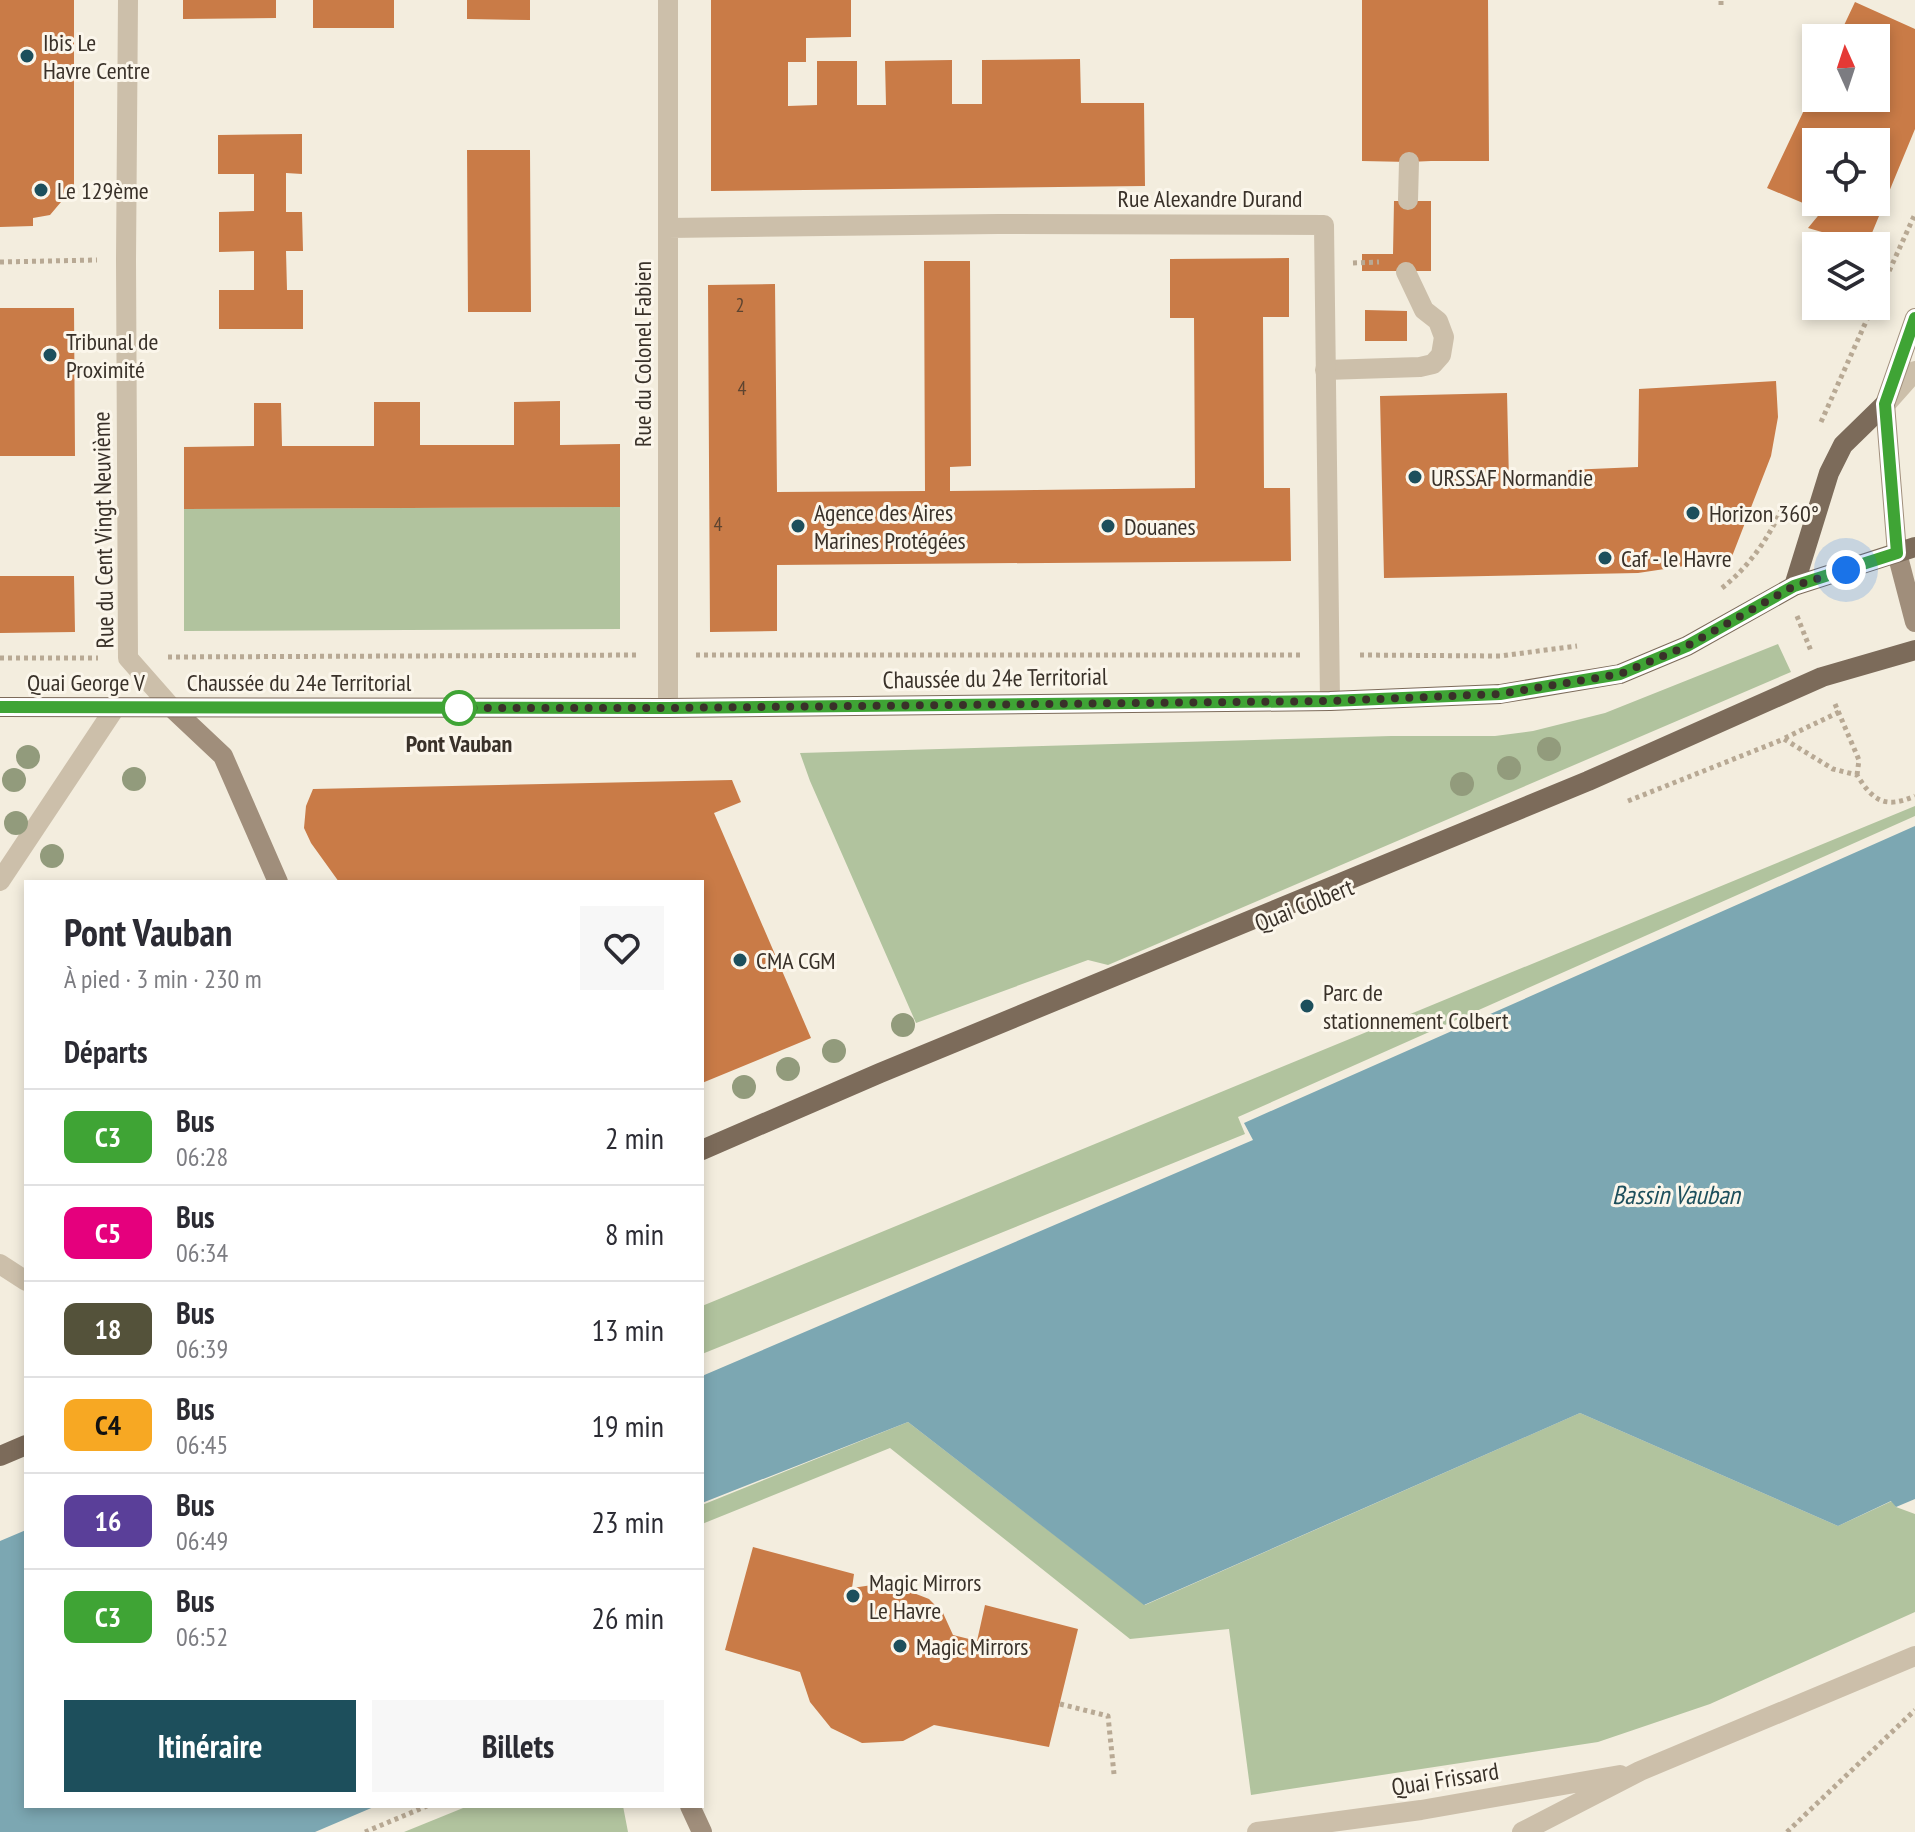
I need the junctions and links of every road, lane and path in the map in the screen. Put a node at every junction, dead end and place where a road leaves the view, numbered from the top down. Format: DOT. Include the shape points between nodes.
graph roads {
  1 [pos="128,0"];
  2 [pos="668,0"];
  3 [pos="1409,162"];
  4 [pos="1408,200"];
  5 [pos="1915,214"];
  6 [pos="668,228"];
  7 [pos="126,260"];
  8 [pos="0,262"];
  9 [pos="1890,269"];
  10 [pos="1406,272"];
  11 [pos="1915,318"];
  12 [pos="1325,370"];
  13 [pos="1915,371"];
  14 [pos="1885,404"];
  15 [pos="1906,550"];
  16 [pos="1794,586"];
  17 [pos="1915,622"];
  18 [pos="1587,645"];
  19 [pos="1915,650"];
  20 [pos="668,655"];
  21 [pos="1328,655"];
  22 [pos="0,658"];
  23 [pos="128,658"];
  24 [pos="1330,701"];
  25 [pos="0,707"];
  26 [pos="115,708"];
  27 [pos="172,708"];
  28 [pos="668,708"];
  29 [pos="1839,712"];
  30 [pos="1784,739"];
  31 [pos="1915,796"];
  32 [pos="1624,802"];
  33 [pos="277,880"];
  34 [pos="0,881"];
  35 [pos="704,1149"];
  36 [pos="0,1264"];
  37 [pos="24,1280"];
  38 [pos="24,1446"];
  39 [pos="0,1456"];
  40 [pos="1915,1656"];
  41 [pos="1060,1704"];
  42 [pos="1915,1710"];
  43 [pos="1640,1771"];
  44 [pos="1114,1774"];
  45 [pos="422,1808"];
  46 [pos="691,1808"];
  47 [pos="1305,1829"];
  48 [pos="365,1832"];
  49 [pos="702,1832"];
  50 [pos="1257,1832"];
  51 [pos="1522,1832"];
  52 [pos="1787,1832"];
  1 -- 7 [label="street, Rue du Cent Vingt Neuvième"];
  2 -- 6 [label="street, Rue du Colonel Fabien"];
  3 -- 4 [label="street"];
  5 -- 9 [label="path"];
  6 -- 12 [label="street, Rue Alexandre Durand" via="1324,225"];
  6 -- 20 [label="street, Rue du Colonel Fabien"];
  7 -- 8 [label="path"];
  7 -- 23 [label="street, Rue du Cent Vingt Neuvième"];
  10 -- 12 [label="street" via="1424,310 1438,321 1444,337 1441,355 1420,367"];
  11 -- 14 [label="main road"];
  12 -- 21 [label="street, Rue Alexandre Durand"];
  13 -- 14 [label="street"];
  14 -- 15 [label="main road"];
  14 -- 16 [label="main road" via="1843,445 1829,473"];
  15 -- 16 [label="main road"];
  15 -- 17 [label="main road"];
  16 -- 24 [label="main road, Chaussée du 24e Territorial" via="1687,646 1620,674 1500,694"];
  18 -- 21 [label="path" via="1500,656"];
  19 -- 35 [label="main road, Quai Colbert" via="1832,673 1588,781"];
  20 -- 21 [label="path"];
  20 -- 23 [label="path"];
  20 -- 28 [label="street, Rue du Colonel Fabien"];
  21 -- 24 [label="street, Rue Alexandre Durand"];
  22 -- 23 [label="path"];
  23 -- 27 [label="street, Rue du Cent Vingt Neuvième"];
  24 -- 28 [label="main road, Chaussée du 24e Territorial"];
  25 -- 26 [label="main road, Quai George V"];
  26 -- 27 [label="main road, Quai George V"];
  26 -- 34 [label="street"];
  27 -- 28 [label="main road, Chaussée du 24e Territorial"];
  27 -- 33 [label="main road" via="223,756"];
  29 -- 30 [label="path"];
  30 -- 31 [label="path" via="1833,769 1857,775 1868,792 1884,802"];
  30 -- 32 [label="path"];
  36 -- 37 [label="street"];
  38 -- 39 [label="main road"];
  40 -- 43 [label="street, Quai Frissard"];
  41 -- 44 [label="path" via="1108,1716"];
  42 -- 52 [label="path"];
  43 -- 47 [label="street, Quai Frissard"];
  43 -- 51 [label="street, Quai Frissard"];
  45 -- 48 [label="path"];
  46 -- 49 [label="main road"];
  47 -- 50 [label="street, Quai Frissard"];
}
